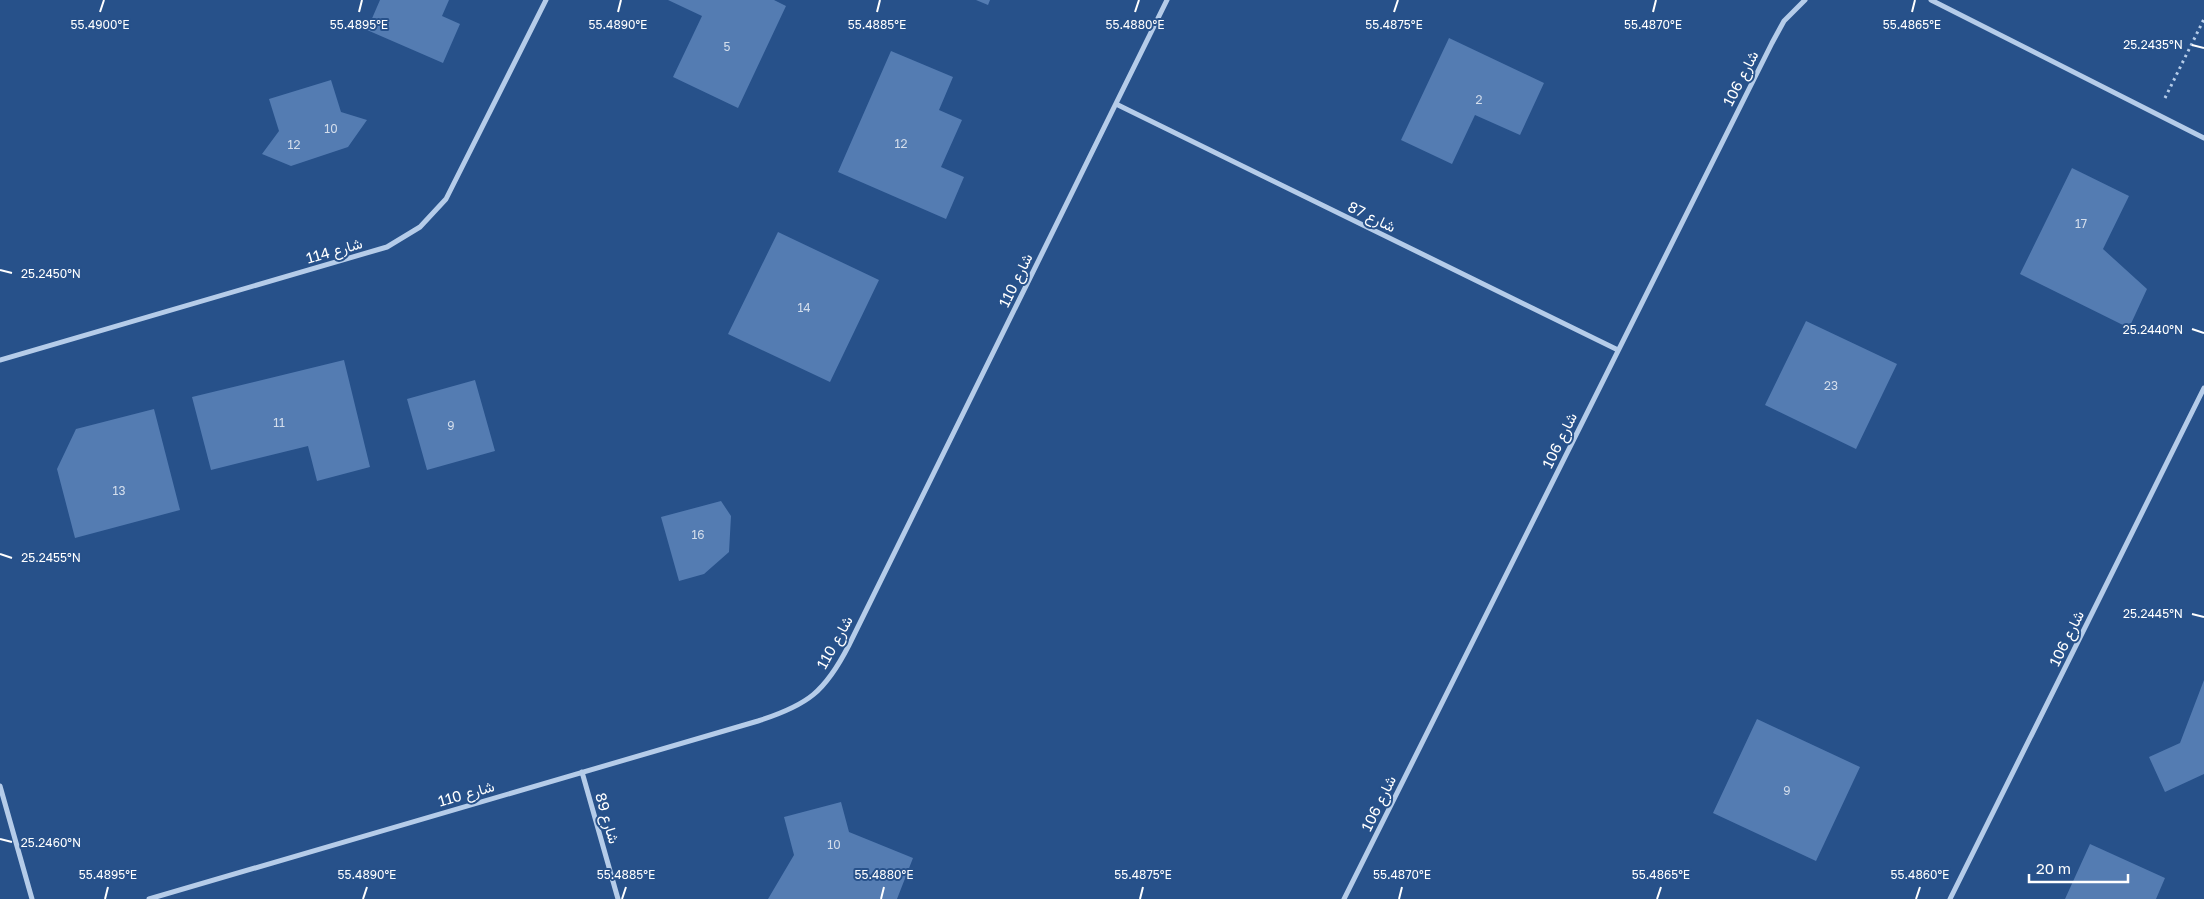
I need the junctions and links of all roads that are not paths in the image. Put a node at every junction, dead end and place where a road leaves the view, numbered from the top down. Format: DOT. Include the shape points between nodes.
graph roads {
  1 [pos="546,0"];
  2 [pos="1167,0"];
  3 [pos="1805,0"];
  4 [pos="1931,0"];
  5 [pos="1116,104"];
  6 [pos="2204,138"];
  7 [pos="1618,350"];
  8 [pos="0,360"];
  9 [pos="2204,388"];
  10 [pos="582,772"];
  11 [pos="0,786"];
  12 [pos="32,899"];
  13 [pos="149,899"];
  14 [pos="618,899"];
  15 [pos="1344,899"];
  16 [pos="1950,899"];
  1 -- 8 [label="street, شارع 114" via="446,199 420,227 387,247"];
  2 -- 5 [label="street, شارع 110"];
  3 -- 7 [label="street, شارع 106" via="1784,21"];
  4 -- 6 [label="street"];
  5 -- 7 [label="street, شارع 87"];
  5 -- 10 [label="street, شارع 110" via="835,672 814,695 787,712"];
  7 -- 15 [label="street, شارع 106"];
  9 -- 16 [label="street, شارع 106"];
  10 -- 13 [label="street, شارع 110"];
  10 -- 14 [label="street, شارع 89"];
  11 -- 12 [label="street"];
}
